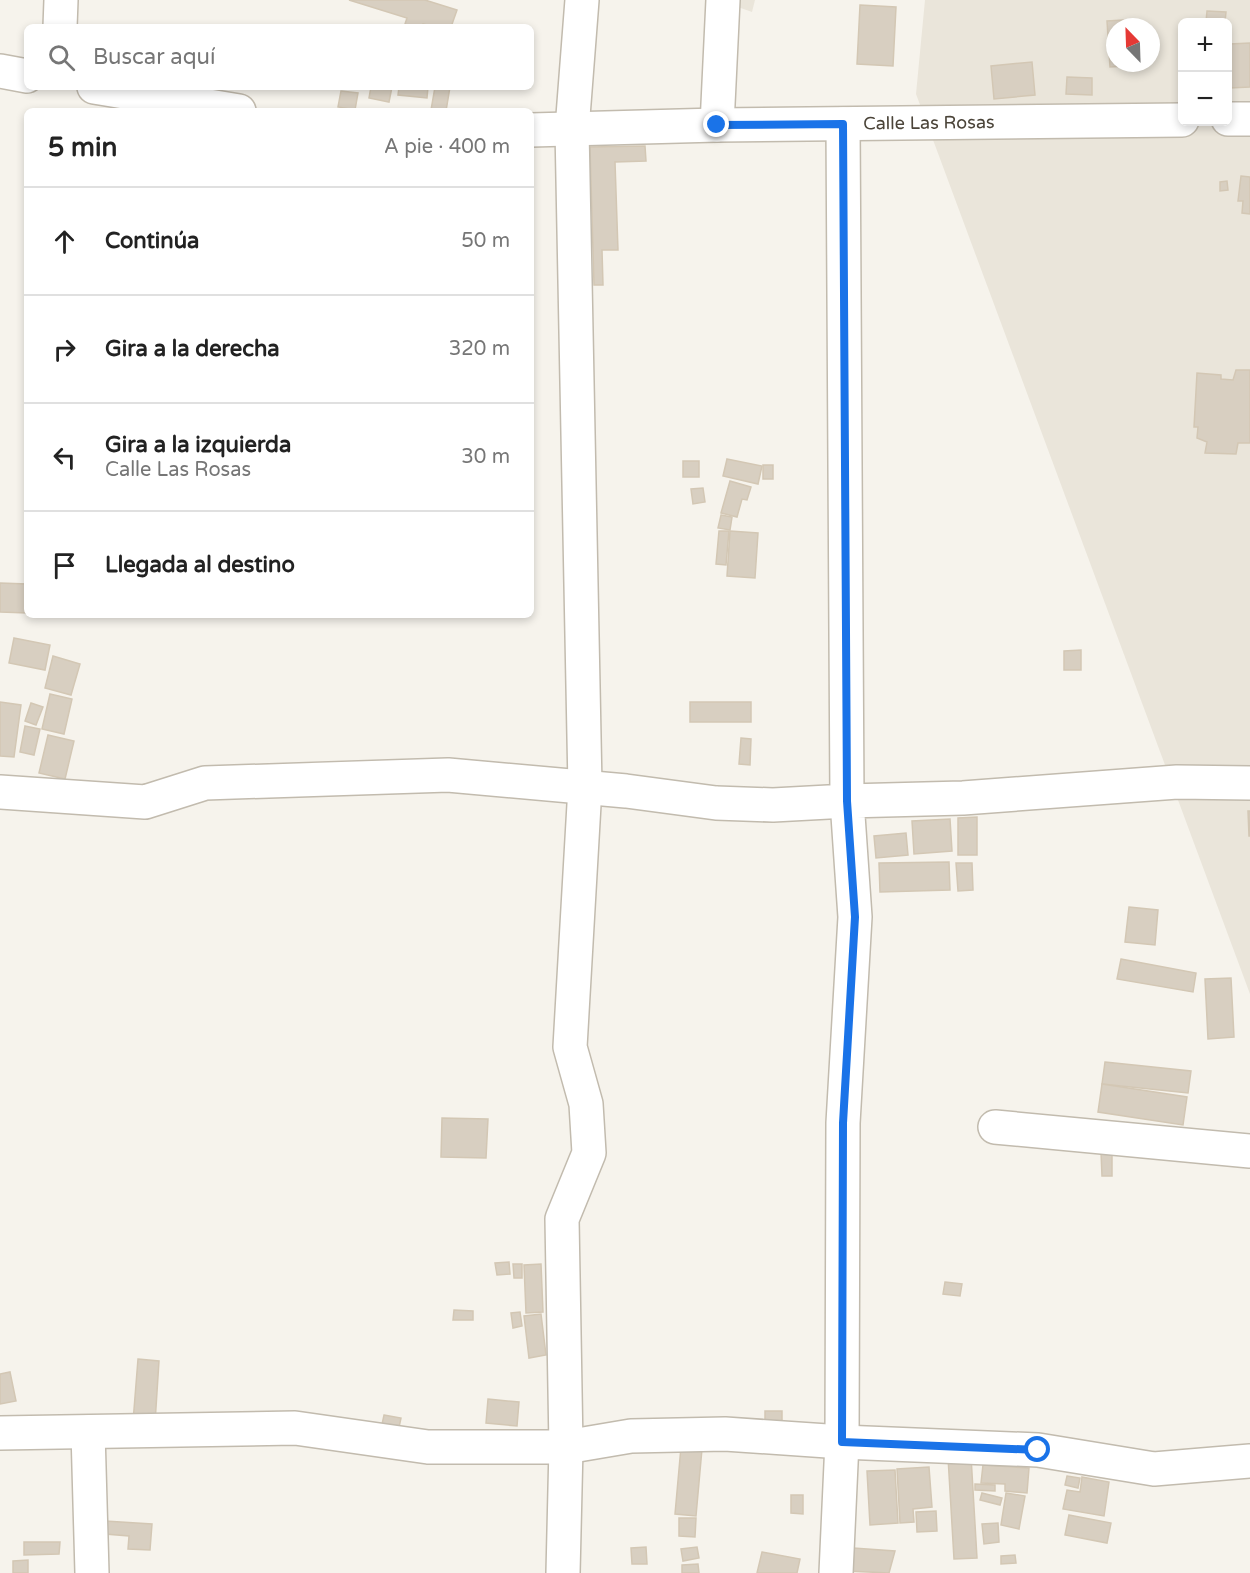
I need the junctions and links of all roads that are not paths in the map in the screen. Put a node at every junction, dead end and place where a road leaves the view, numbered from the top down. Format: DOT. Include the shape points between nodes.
graph roads {
  1 [pos="61,0"];
  2 [pos="582,0"];
  3 [pos="723,0"];
  4 [pos="60,24"];
  5 [pos="0,71"];
  6 [pos="24,75"];
  7 [pos="112,90"];
  8 [pos="221,108"];
  9 [pos="1232,119"];
  10 [pos="1250,119"];
  11 [pos="1178,120"];
  12 [pos="843,124"];
  13 [pos="717,125"];
  14 [pos="572,129"];
  15 [pos="534,130"];
  16 [pos="1250,783"];
  17 [pos="585,787"];
  18 [pos="0,792"];
  19 [pos="847,801"];
  20 [pos="994,1127"];
  21 [pos="1250,1151"];
  22 [pos="88,1432"];
  23 [pos="0,1433"];
  24 [pos="842,1442"];
  25 [pos="566,1447"];
  26 [pos="1250,1461"];
  27 [pos="92,1573"];
  28 [pos="563,1573"];
  29 [pos="836,1573"];
  1 -- 4 [label="street"];
  2 -- 14 [label="street"];
  3 -- 13 [label="street"];
  5 -- 6 [label="street"];
  7 -- 8 [label="street"];
  9 -- 10 [label="street"];
  11 -- 12 [label="street, Calle Las Rosas"];
  12 -- 13 [label="street, Calle Las Rosas"];
  12 -- 19 [label="street"];
  13 -- 14 [label="street, Calle Las Rosas"];
  14 -- 15 [label="street, Calle Las Rosas"];
  14 -- 17 [label="street"];
  16 -- 19 [label="street" via="1177,782 963,798"];
  17 -- 18 [label="street" via="448,775 205,783 145,802"];
  17 -- 19 [label="street" via="716,803"];
  17 -- 25 [label="street" via="570,1047 586,1104 589,1153 562,1219"];
  19 -- 24 [label="street" via="855,917 843,1123"];
  20 -- 21 [label="street"];
  22 -- 23 [label="street"];
  22 -- 25 [label="street" via="295,1428 428,1447"];
  22 -- 27 [label="street"];
  24 -- 25 [label="street" via="725,1434 631,1436"];
  24 -- 26 [label="street" via="1038,1450 1154,1469"];
  24 -- 29 [label="street"];
  25 -- 28 [label="street"];
}
